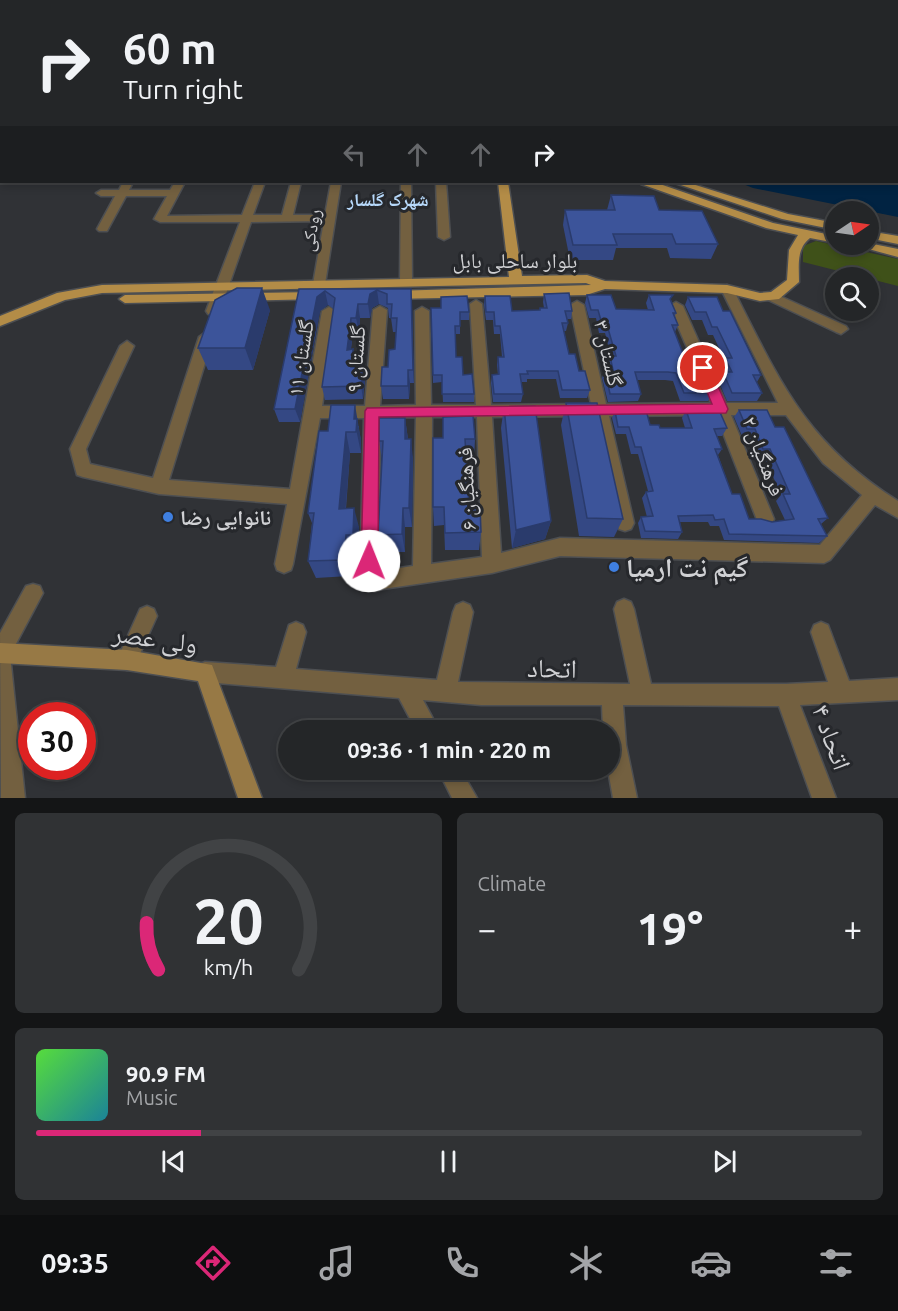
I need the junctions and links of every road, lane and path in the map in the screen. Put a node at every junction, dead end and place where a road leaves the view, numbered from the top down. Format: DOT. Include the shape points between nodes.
graph roads {
  1 [pos="127,183"];
  2 [pos="179,183"];
  3 [pos="251,183"];
  4 [pos="260,183"];
  5 [pos="296,183"];
  6 [pos="336,183"];
  7 [pos="406,183"];
  8 [pos="441,183"];
  9 [pos="503,183"];
  10 [pos="648,183"];
  11 [pos="680,183"];
  12 [pos="101,193"];
  13 [pos="121,193"];
  14 [pos="174,193"];
  15 [pos="286,219"];
  16 [pos="330,219"];
  17 [pos="248,220"];
  18 [pos="825,225"];
  19 [pos="103,229"];
  20 [pos="806,235"];
  21 [pos="879,236"];
  22 [pos="444,237"];
  23 [pos="825,238"];
  24 [pos="898,240"];
  25 [pos="879,249"];
  26 [pos="898,253"];
  27 [pos="516,279"];
  28 [pos="406,281"];
  29 [pos="319,284"];
  30 [pos="604,285"];
  31 [pos="727,289"];
  32 [pos="218,291"];
  33 [pos="771,296"];
  34 [pos="476,304"];
  35 [pos="577,305"];
  36 [pos="676,306"];
  37 [pos="380,310"];
  38 [pos="329,311"];
  39 [pos="422,311"];
  40 [pos="0,321"];
  41 [pos="841,329"];
  42 [pos="0,330"];
  43 [pos="127,346"];
  44 [pos="721,409"];
  45 [pos="791,409"];
  46 [pos="600,410"];
  47 [pos="372,411"];
  48 [pos="424,411"];
  49 [pos="484,411"];
  50 [pos="313,412"];
  51 [pos="159,487"];
  52 [pos="873,495"];
  53 [pos="297,497"];
  54 [pos="898,510"];
  55 [pos="765,519"];
  56 [pos="625,523"];
  57 [pos="284,564"];
  58 [pos="492,564"];
  59 [pos="422,574"];
  60 [pos="33,593"];
  61 [pos="624,609"];
  62 [pos="463,612"];
  63 [pos="147,615"];
  64 [pos="296,632"];
  65 [pos="821,632"];
  66 [pos="0,654"];
  67 [pos="127,660"];
  68 [pos="205,672"];
  69 [pos="283,678"];
  70 [pos="405,688"];
  71 [pos="898,689"];
  72 [pos="445,692"];
  73 [pos="842,692"];
  74 [pos="786,695"];
  75 [pos="612,696"];
  76 [pos="643,696"];
  77 [pos="423,720"];
  78 [pos="455,780"];
  79 [pos="14,798"];
  80 [pos="250,798"];
  81 [pos="465,798"];
  82 [pos="625,798"];
  83 [pos="824,798"];
  1 -- 13 [label="street"];
  2 -- 14 [label="street"];
  3 -- 17 [label="street" via="241,212"];
  4 -- 17 [label="street"];
  5 -- 15 [label="street"];
  6 -- 16 [label="street, رودکی"];
  7 -- 28 [label="street"];
  8 -- 22 [label="street"];
  9 -- 27 [label="main road"];
  10 -- 20 [label="main road"];
  11 -- 18 [label="main road" via="786,217"];
  12 -- 13 [label="street"];
  13 -- 14 [label="street"];
  13 -- 19 [label="street"];
  14 -- 17 [label="street" via="160,219"];
  15 -- 16 [label="street"];
  15 -- 17 [label="street"];
  16 -- 29 [label="street, رودکی"];
  17 -- 32 [label="street"];
  20 -- 23 [label="main road"];
  20 -- 33 [label="main road" via="793,250 793,282"];
  21 -- 24 [label="main road"];
  25 -- 26 [label="main road"];
  27 -- 28 [label="main road, بلوار ساحلی بابل"];
  27 -- 30 [label="main road, بلوار ساحلی بابل" via="587,279"];
  28 -- 29 [label="main road, بلوار ساحلی بابل"];
  29 -- 32 [label="main road, بلوار ساحلی بابل"];
  30 -- 31 [label="main road"];
  30 -- 32 [label="main road, بلوار ساحلی بابل" via="586,291"];
  31 -- 33 [label="main road"];
  31 -- 45 [label="street"];
  32 -- 40 [label="main road, بلوار ساحلی بابل" via="102,289 62,296"];
  32 -- 42 [label="main road, بلوار ساحلی بابل" via="61,304"];
  32 -- 51 [label="street"];
  33 -- 41 [label="street"];
  34 -- 49 [label="street, فرهنگیان ۶"];
  35 -- 46 [label="street, گلستان ۳"];
  36 -- 44 [label="street, فرهنگیان ۲"];
  37 -- 47 [label="street, گلستان ۹"];
  38 -- 50 [label="street, گلستان ۱۱"];
  39 -- 48 [label="street"];
  43 -- 51 [label="street" via="78,449 83,470"];
  44 -- 45 [label="street"];
  44 -- 46 [label="street"];
  44 -- 55 [label="street, فرهنگیان ۲"];
  45 -- 52 [label="street" via="810,438"];
  46 -- 49 [label="street"];
  46 -- 56 [label="street, گلستان ۳"];
  47 -- 48 [label="street"];
  47 -- 50 [label="street"];
  47 -- 59 [label="street, گلستان ۹" via="369,582"];
  48 -- 49 [label="street"];
  48 -- 59 [label="street"];
  49 -- 58 [label="street, فرهنگیان ۶"];
  50 -- 53 [label="street, گلستان ۱۱"];
  51 -- 53 [label="street"];
  52 -- 54 [label="street"];
  52 -- 58 [label="street" via="824,554 560,547"];
  53 -- 57 [label="street, گلستان ۱۱"];
  58 -- 59 [label="street"];
  60 -- 66 [label="street"];
  61 -- 76 [label="street"];
  62 -- 72 [label="street"];
  63 -- 67 [label="street"];
  64 -- 69 [label="street"];
  65 -- 73 [label="street"];
  66 -- 67 [label="main road, ولی عصر"];
  66 -- 79 [label="street"];
  67 -- 68 [label="main road, ولی عصر"];
  68 -- 69 [label="street, اتحاد"];
  68 -- 80 [label="main road, ولی عصر"];
  69 -- 70 [label="street, اتحاد"];
  70 -- 72 [label="street, اتحاد"];
  70 -- 77 [label="street"];
  71 -- 73 [label="street, اتحاد"];
  72 -- 75 [label="street, اتحاد"];
  73 -- 74 [label="street, اتحاد"];
  74 -- 76 [label="street, اتحاد"];
  74 -- 83 [label="street, اتحاد ۴"];
  75 -- 76 [label="street, اتحاد"];
  75 -- 82 [label="street" via="615,745"];
  78 -- 81 [label="street"];
}
